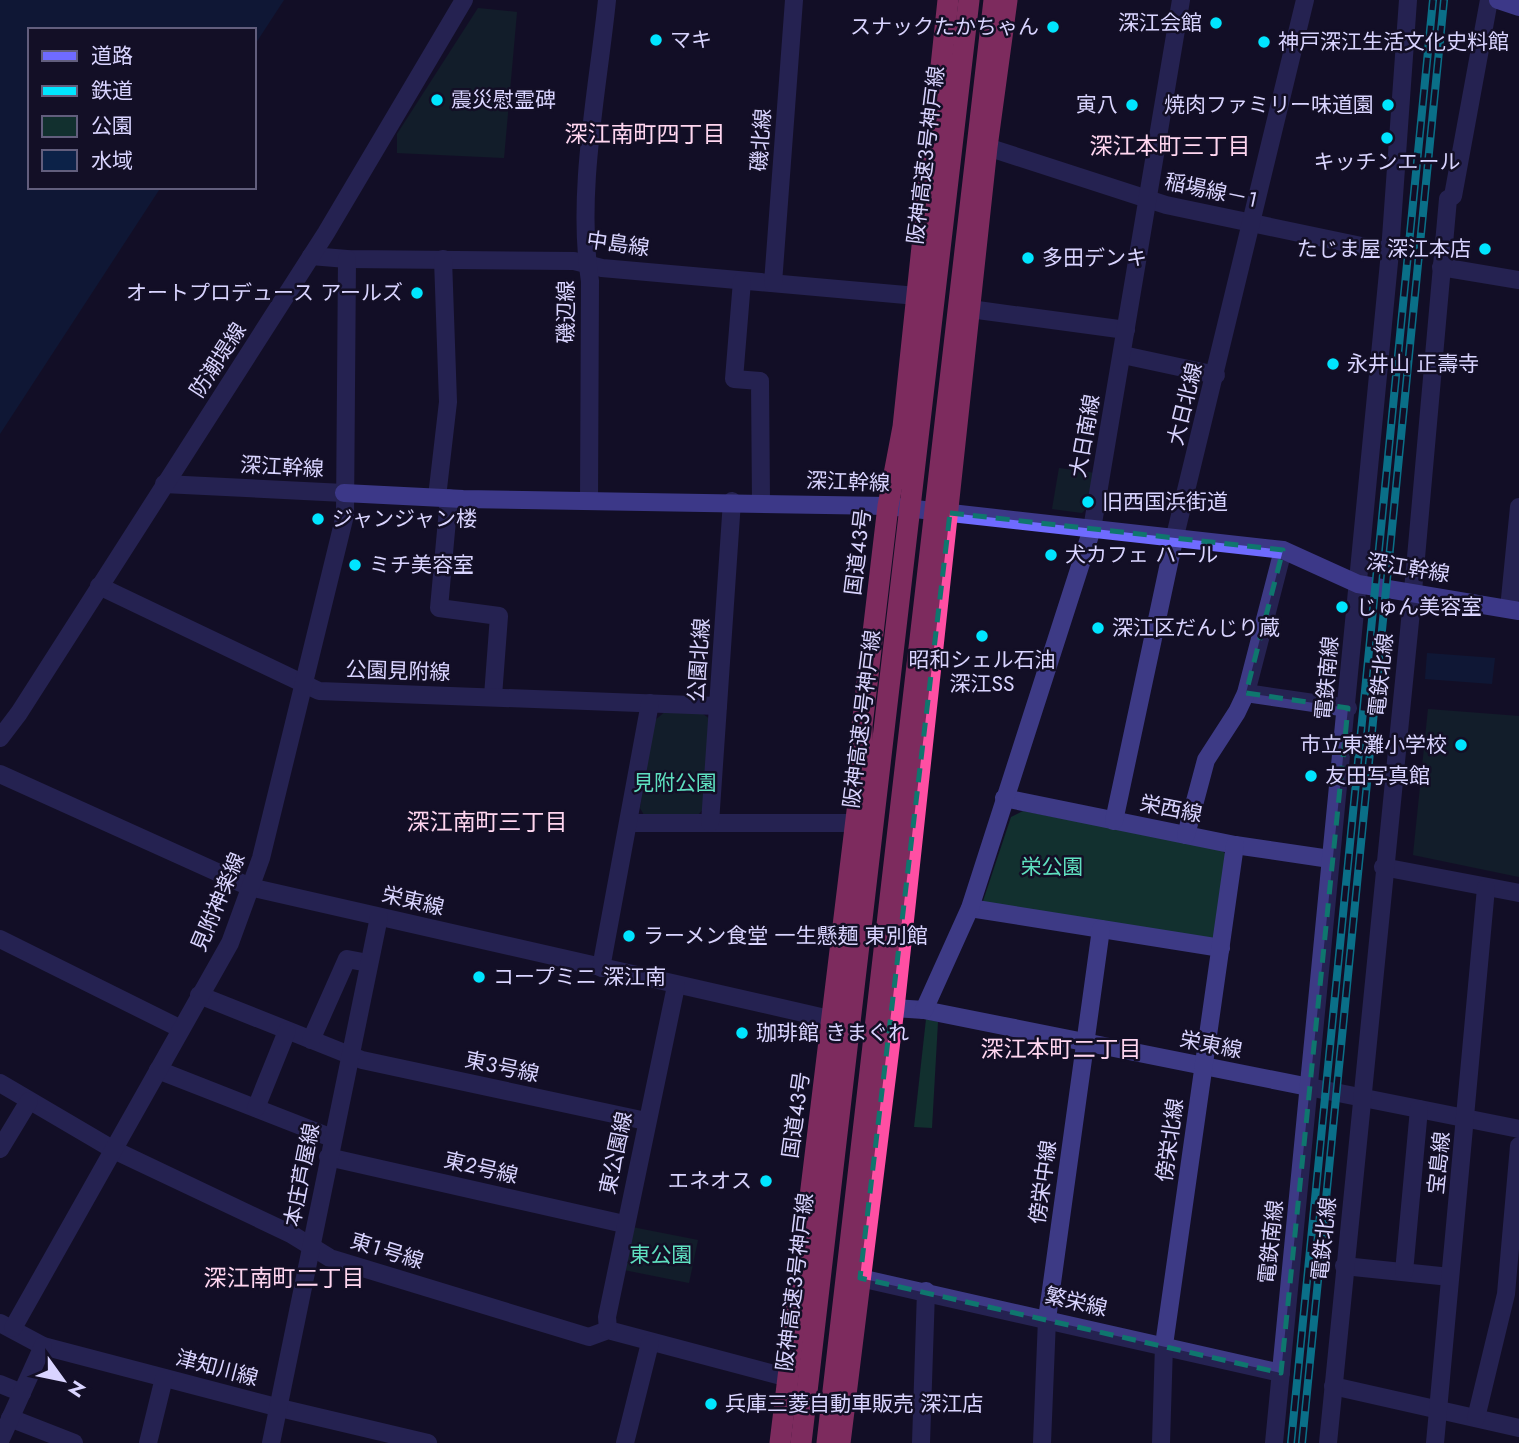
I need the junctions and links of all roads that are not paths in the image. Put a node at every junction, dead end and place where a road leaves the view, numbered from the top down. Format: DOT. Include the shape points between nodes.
graph roads {
  1 [pos="464,0"];
  2 [pos="607,0"];
  3 [pos="794,0"];
  4 [pos="948,0"];
  5 [pos="969,0"];
  6 [pos="993,0"];
  7 [pos="1007,0"];
  8 [pos="1181,0"];
  9 [pos="1305,0"];
  10 [pos="1408,0"];
  11 [pos="1489,0"];
  12 [pos="1498,0"];
  13 [pos="1519,7"];
  14 [pos="987,147"];
  15 [pos="1149,201"];
  16 [pos="1250,223"];
  17 [pos="1390,252"];
  18 [pos="311,256"];
  19 [pos="347,259"];
  20 [pos="443,259"];
  21 [pos="588,265"];
  22 [pos="1441,267"];
  23 [pos="1519,280"];
  24 [pos="742,281"];
  25 [pos="772,283"];
  26 [pos="917,296"];
  27 [pos="971,309"];
  28 [pos="1126,331"];
  29 [pos="1123,355"];
  30 [pos="1216,374"];
  31 [pos="164,484"];
  32 [pos="344,493"];
  33 [pos="443,498"];
  34 [pos="589,500"];
  35 [pos="732,501"];
  36 [pos="761,502"];
  37 [pos="888,506"];
  38 [pos="1519,507"];
  39 [pos="950,513"];
  40 [pos="1092,529"];
  41 [pos="1174,540"];
  42 [pos="1283,550"];
  43 [pos="1358,584"];
  44 [pos="99,586"];
  45 [pos="1413,591"];
  46 [pos="1514,610"];
  47 [pos="302,684"];
  48 [pos="1246,693"];
  49 [pos="492,696"];
  50 [pos="650,703"];
  51 [pos="718,706"];
  52 [pos="1348,708"];
  53 [pos="0,738"];
  54 [pos="0,774"];
  55 [pos="1004,798"];
  56 [pos="1114,821"];
  57 [pos="630,823"];
  58 [pos="710,823"];
  59 [pos="856,823"];
  60 [pos="1186,835"];
  61 [pos="1235,845"];
  62 [pos="1330,859"];
  63 [pos="1383,867"];
  64 [pos="250,887"];
  65 [pos="1486,888"];
  66 [pos="1519,893"];
  67 [pos="970,908"];
  68 [pos="379,917"];
  69 [pos="1101,929"];
  70 [pos="0,939"];
  71 [pos="1221,948"];
  72 [pos="368,963"];
  73 [pos="601,968"];
  74 [pos="676,985"];
  75 [pos="199,995"];
  76 [pos="894,1008"];
  77 [pos="923,1010"];
  78 [pos="834,1020"];
  79 [pos="179,1028"];
  80 [pos="287,1031"];
  81 [pos="312,1040"];
  82 [pos="1085,1044"];
  83 [pos="349,1055"];
  84 [pos="1204,1066"];
  85 [pos="158,1070"];
  86 [pos="0,1083"];
  87 [pos="1309,1088"];
  88 [pos="1363,1098"];
  89 [pos="29,1101"];
  90 [pos="256,1108"];
  91 [pos="1419,1109"];
  92 [pos="1466,1118"];
  93 [pos="646,1121"];
  94 [pos="1519,1129"];
  95 [pos="332,1138"];
  96 [pos="1519,1146"];
  97 [pos="0,1149"];
  98 [pos="114,1150"];
  99 [pos="328,1157"];
  100 [pos="624,1224"];
  101 [pos="311,1246"];
  102 [pos="1344,1266"];
  103 [pos="1404,1272"];
  104 [pos="1450,1277"];
  105 [pos="860,1278"];
  106 [pos="926,1291"];
  107 [pos="1046,1319"];
  108 [pos="6,1326"];
  109 [pos="608,1330"];
  110 [pos="650,1343"];
  111 [pos="1164,1345"];
  112 [pos="43,1346"];
  113 [pos="1281,1373"];
  114 [pos="164,1378"];
  115 [pos="789,1378"];
  116 [pos="0,1384"];
  117 [pos="1334,1386"];
  118 [pos="22,1393"];
  119 [pos="280,1408"];
  120 [pos="1437,1410"];
  121 [pos="1476,1418"];
  122 [pos="10,1419"];
  123 [pos="1519,1427"];
  124 [pos="395,1439"];
  125 [pos="0,1441"];
  126 [pos="74,1443"];
  127 [pos="148,1443"];
  128 [pos="271,1443"];
  129 [pos="428,1443"];
  130 [pos="625,1443"];
  131 [pos="780,1443"];
  132 [pos="801,1443"];
  133 [pos="827,1443"];
  134 [pos="840,1443"];
  135 [pos="921,1443"];
  136 [pos="1042,1443"];
  137 [pos="1161,1443"];
  138 [pos="1274,1443"];
  139 [pos="1328,1443"];
  140 [pos="1435,1443"];
  1 -- 18 [label="street, 防潮堤線"];
  2 -- 21 [label="street, 磯辺線" via="590,162"];
  3 -- 25 [label="street, 磯北線"];
  4 -- 26 [label="highway, 国道43号"];
  5 -- 132 [label="highway, 阪神高速3号神戸線, bridge"];
  6 -- 133 [label="highway, bridge"];
  7 -- 14 [label="highway"];
  8 -- 15 [label="street, 大日南線"];
  9 -- 16 [label="street, 大日北線"];
  10 -- 17 [label="street, 電鉄南線"];
  11 -- 22 [label="street, 電鉄北線" via="1453,196 1448,199"];
  12 -- 13 [label="street"];
  14 -- 15 [label="street, 稲場線－１"];
  14 -- 27 [label="highway"];
  15 -- 16 [label="street, 稲場線－１"];
  15 -- 28 [label="street, 大日南線"];
  16 -- 17 [label="street, 稲場線－１"];
  16 -- 30 [label="street, 大日北線"];
  17 -- 43 [label="street, 電鉄南線"];
  18 -- 19 [label="street, 中島線"];
  18 -- 31 [label="street, 防潮堤線"];
  19 -- 20 [label="street, 中島線"];
  19 -- 32 [label="street, 見附神楽線"];
  20 -- 21 [label="street, 中島線"];
  20 -- 33 [label="street" via="448,402"];
  21 -- 24 [label="street, 中島線"];
  21 -- 34 [label="street, 磯辺線"];
  22 -- 23 [label="street"];
  22 -- 45 [label="street, 電鉄北線"];
  24 -- 25 [label="street, 中島線"];
  24 -- 36 [label="street" via="734,379 760,381"];
  25 -- 26 [label="street, 中島線"];
  26 -- 37 [label="highway, 国道43号" via="903,427"];
  27 -- 28 [label="street"];
  27 -- 39 [label="highway"];
  28 -- 29 [label="street, 大日南線"];
  29 -- 30 [label="street"];
  29 -- 40 [label="street, 大日南線"];
  30 -- 41 [label="street, 大日北線"];
  31 -- 32 [label="street, 深江幹線"];
  31 -- 44 [label="street, 防潮堤線"];
  32 -- 33 [label="street, 深江幹線"];
  32 -- 47 [label="street, 見附神楽線" via="340,540"];
  33 -- 34 [label="street, 深江幹線"];
  33 -- 49 [label="street" via="439,608 499,616"];
  34 -- 35 [label="street, 深江幹線"];
  35 -- 36 [label="street, 深江幹線"];
  35 -- 51 [label="street, 公園北線"];
  36 -- 37 [label="street, 深江幹線"];
  37 -- 39 [label="street, 深江幹線"];
  37 -- 59 [label="highway, 国道43号" via="862,726"];
  38 -- 46 [label="street"];
  39 -- 40 [label="street, 深江幹線"];
  39 -- 76 [label="highway"];
  40 -- 41 [label="street, 深江幹線"];
  40 -- 55 [label="street, 大日南線"];
  41 -- 42 [label="street, 深江幹線"];
  41 -- 56 [label="street, 大日北線"];
  42 -- 43 [label="street, 深江幹線"];
  42 -- 48 [label="street"];
  43 -- 45 [label="street, 深江幹線"];
  43 -- 52 [label="street, 電鉄南線"];
  44 -- 47 [label="street, 公園見附線"];
  44 -- 53 [label="street, 防潮堤線"];
  45 -- 46 [label="street, 深江幹線"];
  45 -- 63 [label="street, 電鉄北線"];
  47 -- 49 [label="street, 公園見附線" via="319,691"];
  47 -- 64 [label="street, 見附神楽線"];
  48 -- 52 [label="street"];
  48 -- 60 [label="street" via="1206,760"];
  49 -- 50 [label="street, 公園見附線"];
  50 -- 51 [label="street, 公園見附線"];
  50 -- 57 [label="street"];
  51 -- 58 [label="street, 公園北線"];
  52 -- 62 [label="street, 電鉄南線"];
  54 -- 64 [label="street, 栄東線"];
  55 -- 56 [label="street, 栄西線"];
  55 -- 67 [label="street, 大日南線"];
  56 -- 60 [label="street, 栄西線"];
  57 -- 58 [label="street"];
  57 -- 73 [label="street"];
  58 -- 59 [label="street"];
  59 -- 78 [label="highway, 国道43号"];
  60 -- 61 [label="street, 栄西線"];
  61 -- 62 [label="street, 栄西線"];
  61 -- 71 [label="street, 傍栄北線"];
  62 -- 87 [label="street, 電鉄南線"];
  63 -- 65 [label="street"];
  63 -- 88 [label="street, 電鉄北線"];
  64 -- 68 [label="street, 栄東線"];
  64 -- 75 [label="street, 見附神楽線" via="230,943"];
  65 -- 66 [label="street"];
  65 -- 92 [label="street, 宝島線"];
  67 -- 69 [label="street"];
  67 -- 77 [label="street, 大日南線"];
  68 -- 72 [label="street, 本庄芦屋線"];
  68 -- 73 [label="street, 栄東線"];
  69 -- 71 [label="street"];
  69 -- 82 [label="street, 傍栄中線"];
  70 -- 79 [label="street"];
  71 -- 84 [label="street, 傍栄北線"];
  72 -- 81 [label="street" via="347,959"];
  72 -- 83 [label="street, 本庄芦屋線"];
  73 -- 74 [label="street, 栄東線"];
  74 -- 78 [label="street, 栄東線"];
  74 -- 93 [label="street, 東公園線"];
  75 -- 79 [label="street, 見附神楽線"];
  75 -- 80 [label="street, 東３号線"];
  76 -- 77 [label="street, 栄東線"];
  76 -- 105 [label="highway"];
  77 -- 82 [label="street, 栄東線"];
  78 -- 115 [label="highway, 国道43号"];
  79 -- 85 [label="street, 見附神楽線"];
  80 -- 81 [label="street, 東３号線"];
  80 -- 90 [label="street"];
  81 -- 83 [label="street, 東３号線"];
  82 -- 84 [label="street, 栄東線"];
  82 -- 107 [label="street, 傍栄中線"];
  83 -- 93 [label="street, 東３号線"];
  83 -- 95 [label="street, 本庄芦屋線"];
  84 -- 87 [label="street, 栄東線"];
  84 -- 111 [label="street, 傍栄北線"];
  85 -- 90 [label="street"];
  85 -- 98 [label="street, 見附神楽線"];
  86 -- 89 [label="street, 東１号線"];
  87 -- 88 [label="street, 栄東線"];
  87 -- 113 [label="street, 電鉄南線"];
  88 -- 91 [label="street, 栄東線"];
  88 -- 102 [label="street, 電鉄北線"];
  89 -- 97 [label="street"];
  89 -- 98 [label="street, 東１号線"];
  90 -- 95 [label="street"];
  91 -- 92 [label="street, 栄東線"];
  91 -- 103 [label="street"];
  92 -- 94 [label="street, 栄東線"];
  92 -- 104 [label="street, 宝島線"];
  93 -- 100 [label="street, 東公園線"];
  95 -- 99 [label="street, 本庄芦屋線"];
  96 -- 121 [label="street" via="1506,1294"];
  98 -- 101 [label="street, 東１号線"];
  98 -- 108 [label="street, 見附神楽線"];
  99 -- 100 [label="street, 東２号線"];
  99 -- 101 [label="street, 本庄芦屋線"];
  100 -- 109 [label="street, 東公園線"];
  101 -- 109 [label="street, 東１号線" via="330,1258 589,1338"];
  101 -- 119 [label="street, 本庄芦屋線"];
  102 -- 103 [label="street"];
  102 -- 117 [label="street, 電鉄北線"];
  103 -- 104 [label="street"];
  104 -- 120 [label="street, 宝島線"];
  105 -- 106 [label="street, 繁栄線"];
  105 -- 134 [label="highway"];
  106 -- 107 [label="street, 繁栄線"];
  106 -- 135 [label="street"];
  107 -- 111 [label="street, 繁栄線"];
  107 -- 136 [label="street, 傍栄中線"];
  108 -- 112 [label="street, 津知川線"];
  109 -- 110 [label="street, 東１号線"];
  110 -- 115 [label="street, 東１号線"];
  110 -- 130 [label="street"];
  111 -- 113 [label="street, 繁栄線"];
  111 -- 137 [label="street, 傍栄北線"];
  112 -- 114 [label="street, 津知川線"];
  112 -- 118 [label="street"];
  113 -- 138 [label="street, 電鉄南線"];
  114 -- 119 [label="street, 津知川線"];
  114 -- 127 [label="street"];
  115 -- 131 [label="highway, 国道43号"];
  116 -- 118 [label="street"];
  117 -- 120 [label="street"];
  117 -- 139 [label="street, 電鉄北線"];
  118 -- 122 [label="street"];
  119 -- 124 [label="street, 津知川線"];
  119 -- 128 [label="street, 本庄芦屋線"];
  120 -- 121 [label="street"];
  120 -- 140 [label="street, 宝島線"];
  121 -- 123 [label="street"];
  122 -- 125 [label="street"];
  122 -- 126 [label="street"];
  124 -- 129 [label="street, 津知川線"];
}
